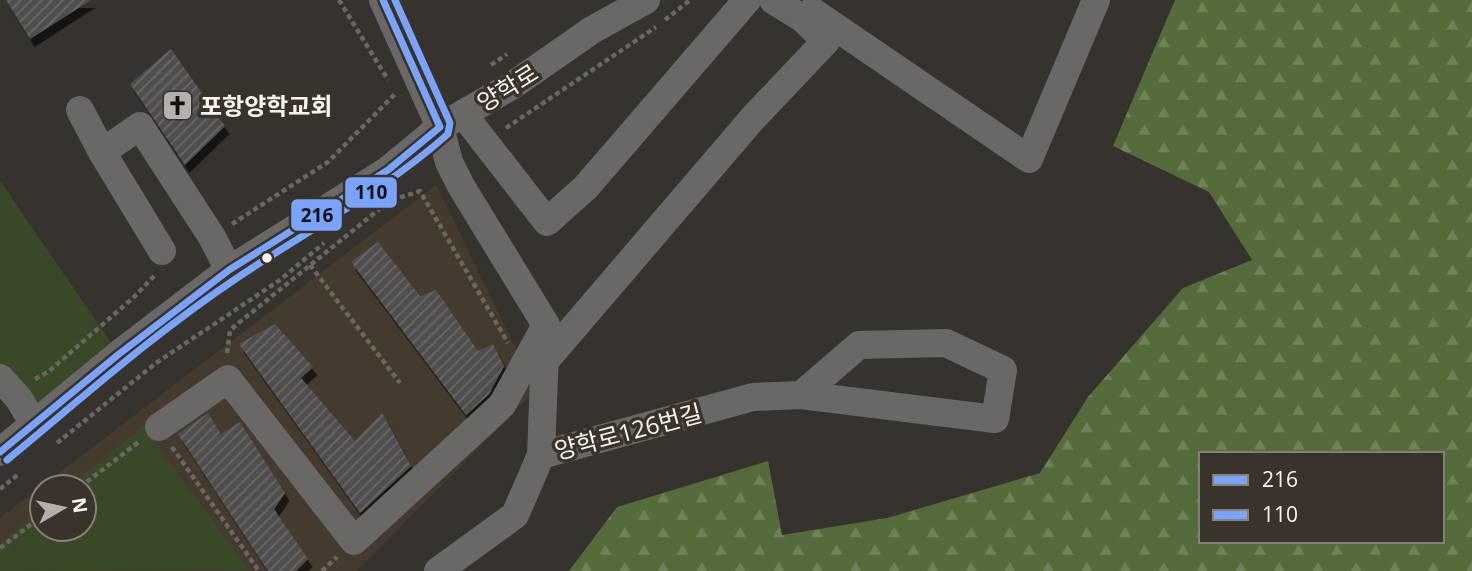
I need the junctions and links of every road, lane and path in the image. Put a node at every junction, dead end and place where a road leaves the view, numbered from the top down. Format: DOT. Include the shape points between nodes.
graph roads {
  1 [pos="339,0"];
  2 [pos="383,0"];
  3 [pos="646,0"];
  4 [pos="690,0"];
  5 [pos="747,0"];
  6 [pos="773,0"];
  7 [pos="797,0"];
  8 [pos="1096,0"];
  9 [pos="496,61"];
  10 [pos="486,69"];
  11 [pos="80,110"];
  12 [pos="451,121"];
  13 [pos="367,124"];
  14 [pos="496,134"];
  15 [pos="103,152"];
  16 [pos="332,237"];
  17 [pos="162,251"];
  18 [pos="310,265"];
  19 [pos="229,270"];
  20 [pos="534,363"];
  21 [pos="0,378"];
  22 [pos="228,379"];
  23 [pos="400,383"];
  24 [pos="801,395"];
  25 [pos="159,427"];
  26 [pos="43,436"];
  27 [pos="0,452"];
  28 [pos="541,455"];
  29 [pos="21,472"];
  30 [pos="98,473"];
  31 [pos="0,489"];
  32 [pos="28,527"];
  33 [pos="0,548"];
  34 [pos="259,571"];
  35 [pos="438,571"];
  1 -- 13 [label="path" via="397,94"];
  2 -- 12 [label="street"];
  3 -- 12 [label="street, 양학로"];
  4 -- 14 [label="path" via="610,60"];
  5 -- 12 [label="street" via="586,187 547,222"];
  6 -- 20 [label="street" via="802,18 826,41"];
  7 -- 8 [label="street" via="1029,159"];
  9 -- 10 [label="path"];
  11 -- 15 [label="street"];
  12 -- 19 [label="street, 양학로" via="388,170"];
  12 -- 20 [label="street, 양학로126번길" via="449,162 546,326"];
  15 -- 17 [label="street"];
  15 -- 19 [label="street" via="140,126"];
  16 -- 26 [label="path" via="280,280"];
  18 -- 20 [label="path" via="390,201 420,191"];
  18 -- 22 [label="path" via="230,330"];
  18 -- 23 [label="path"];
  19 -- 26 [label="street, 양학로" via="119,354"];
  20 -- 22 [label="street" via="502,405 354,541"];
  20 -- 28 [label="street, 양학로126번길"];
  21 -- 26 [label="street"];
  22 -- 25 [label="street"];
  24 -- 24 [label="street, 양학로126번길" via="859,345 946,343 1003,370 996,419"];
  24 -- 28 [label="street, 양학로126번길" via="753,397"];
  25 -- 30 [label="path"];
  25 -- 34 [label="path"];
  26 -- 27 [label="street, 양학로"];
  28 -- 35 [label="street" via="515,515"];
  29 -- 31 [label="path"];
  32 -- 33 [label="path"];
}
